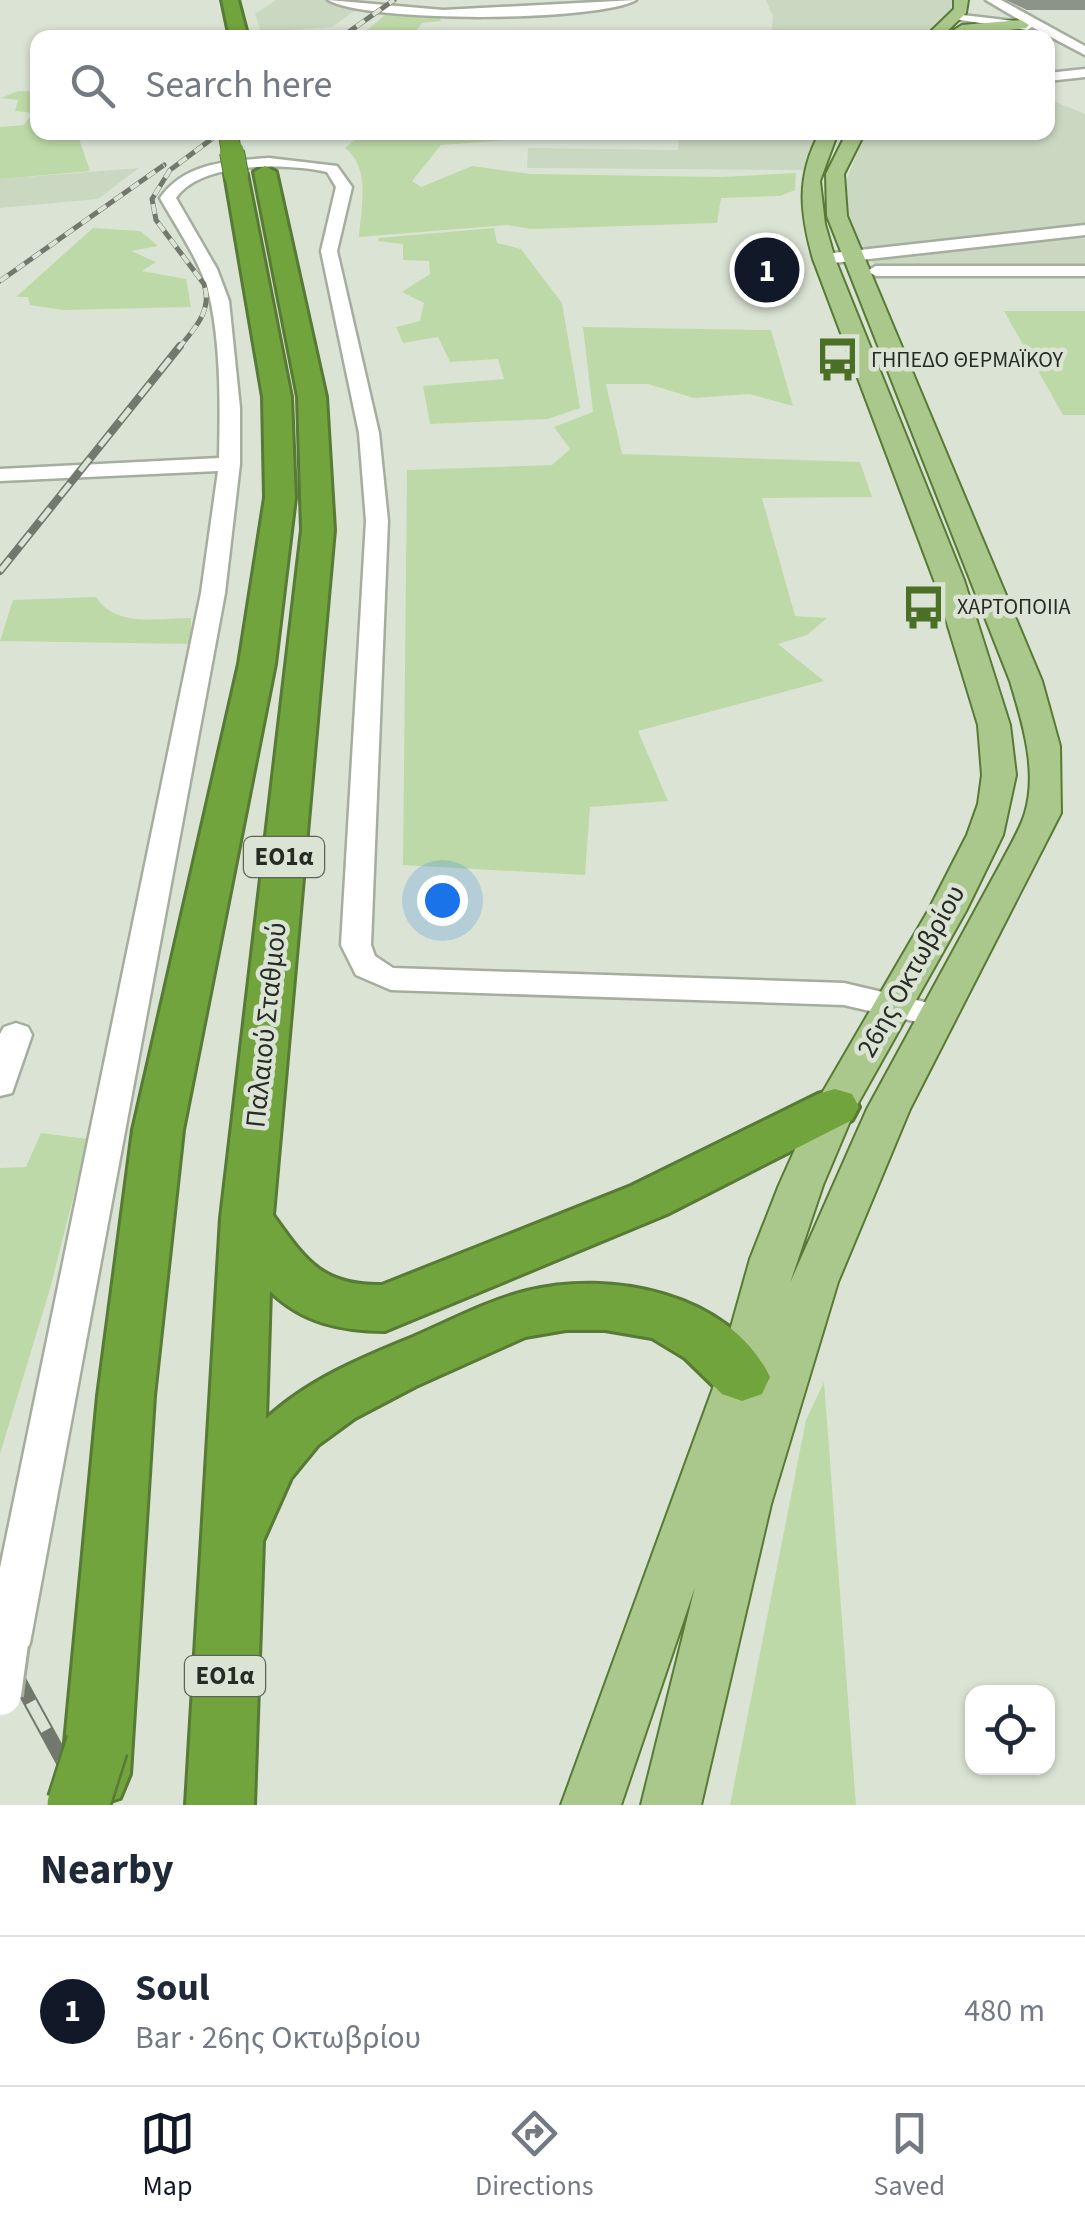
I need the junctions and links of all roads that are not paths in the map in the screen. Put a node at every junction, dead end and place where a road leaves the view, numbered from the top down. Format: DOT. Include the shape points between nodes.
graph roads {
  1 [pos="230,0"];
  2 [pos="334,0"];
  3 [pos="630,0"];
  4 [pos="980,0"];
  5 [pos="992,0"];
  6 [pos="606,1"];
  7 [pos="962,20"];
  8 [pos="1028,22"];
  9 [pos="237,28"];
  10 [pos="1044,30"];
  11 [pos="1055,36"];
  12 [pos="1085,51"];
  13 [pos="1085,74"];
  14 [pos="1055,76"];
  15 [pos="234,140"];
  16 [pos="825,140"];
  17 [pos="852,140"];
  18 [pos="254,164"];
  19 [pos="1085,230"];
  20 [pos="844,262"];
  21 [pos="1085,271"];
  22 [pos="229,464"];
  23 [pos="0,475"];
  24 [pos="916,1009"];
  25 [pos="16,1035"];
  26 [pos="0,1084"];
  27 [pos="834,1107"];
  28 [pos="248,1218"];
  29 [pos="742,1377"];
  30 [pos="230,1547"];
  31 [pos="0,1694"];
  32 [pos="90,1785"];
  33 [pos="220,1805"];
  34 [pos="591,1805"];
  35 [pos="671,1805"];
  1 -- 9 [label="highway"];
  2 -- 6 [label="street" via="386,12"];
  3 -- 6 [label="street"];
  4 -- 7 [label="main road"];
  5 -- 8 [label="street"];
  7 -- 8 [label="main road"];
  8 -- 10 [label="street"];
  11 -- 12 [label="street"];
  13 -- 14 [label="street"];
  15 -- 18 [label="highway, Παλαιού Σταθμού / ΕΟ1α, bridge"];
  16 -- 20 [label="main road, 26ης Οκτωβρίου" via="808,192"];
  17 -- 20 [label="main road, 26ης Οκτωβρίου" via="838,164 834,194"];
  18 -- 28 [label="highway, Παλαιού Σταθμού / ΕΟ1α" via="312,397 318,530"];
  18 -- 32 [label="highway, Παλαιού Σταθμού / ΕΟ1α" via="280,498 257,664 158,1130"];
  19 -- 20 [label="street"];
  20 -- 21 [label="street"];
  20 -- 24 [label="main road, 26ης Οκτωβρίου" via="994,725 998,764 996,804 946,912"];
  20 -- 24 [label="main road, 26ης Οκτωβρίου" via="1026,681 1046,759 1044,813"];
  22 -- 23 [label="street"];
  22 -- 24 [label="street" via="220,301 168,198 170,190 215,168 327,167 344,187 329,251 369,433 377,521 358,958 391,979 844,994"];
  22 -- 31 [label="street, bridge" via="213,593"];
  24 -- 27 [label="main road, 26ης Οκτωβρίου"];
  24 -- 35 [label="main road, 26ης Οκτωβρίου" via="800,1322 709,1639"];
  25 -- 26 [label="street"];
  27 -- 28 [label="highway" via="649,1200 385,1308 341,1308 300,1290"];
  27 -- 29 [label="main road, 26ης Οκτωβρίου" via="773,1259"];
  28 -- 30 [label="highway, Παλαιού Σταθμού / ΕΟ1α"];
  29 -- 30 [label="highway" via="702,1339 645,1313 580,1307 527,1313 389,1373 296,1428 257,1482"];
  29 -- 34 [label="main road, 26ης Οκτωβρίου"];
  30 -- 33 [label="highway, Παλαιού Σταθμού / ΕΟ1α"];
}
